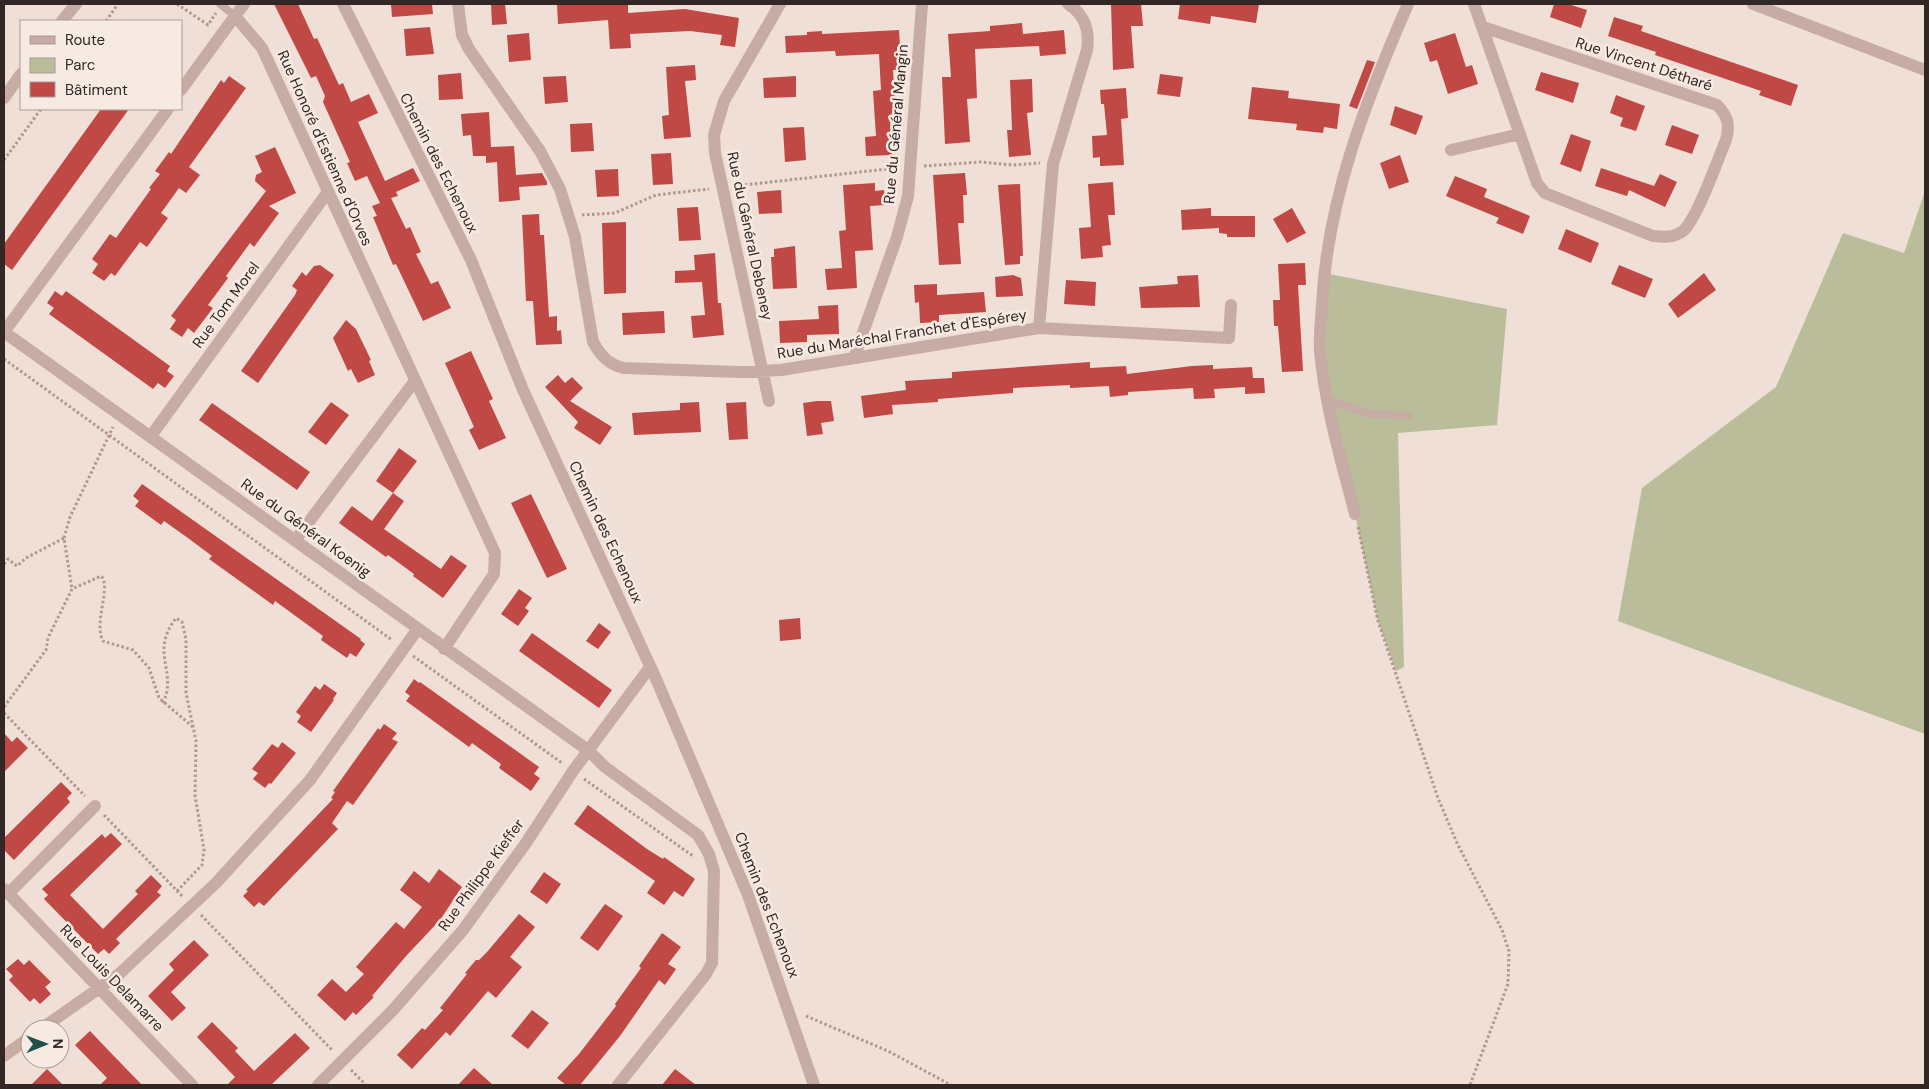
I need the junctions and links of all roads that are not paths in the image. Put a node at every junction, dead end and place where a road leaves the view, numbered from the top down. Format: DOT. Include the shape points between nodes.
graph roads {
  1 [pos="76,4"];
  2 [pos="221,4"];
  3 [pos="244,4"];
  4 [pos="343,4"];
  5 [pos="458,4"];
  6 [pos="780,4"];
  7 [pos="922,4"];
  8 [pos="1068,4"];
  9 [pos="1408,4"];
  10 [pos="1474,4"];
  11 [pos="1753,4"];
  12 [pos="235,16"];
  13 [pos="63,20"];
  14 [pos="1483,27"];
  15 [pos="1925,70"];
  16 [pos="20,75"];
  17 [pos="182,89"];
  18 [pos="4,98"];
  19 [pos="167,110"];
  20 [pos="1520,134"];
  21 [pos="1451,150"];
  22 [pos="327,193"];
  23 [pos="1230,305"];
  24 [pos="1039,328"];
  25 [pos="4,332"];
  26 [pos="854,358"];
  27 [pos="762,372"];
  28 [pos="414,382"];
  29 [pos="1327,400"];
  30 [pos="769,401"];
  31 [pos="1406,416"];
  32 [pos="151,436"];
  33 [pos="1355,514"];
  34 [pos="296,539"];
  35 [pos="417,630"];
  36 [pos="444,649"];
  37 [pos="650,667"];
  38 [pos="589,751"];
  39 [pos="95,806"];
  40 [pos="6,891"];
  41 [pos="99,987"];
  42 [pos="55,1019"];
  43 [pos="20,1044"];
  44 [pos="4,1056"];
  45 [pos="192,1085"];
  46 [pos="318,1085"];
  47 [pos="618,1085"];
  48 [pos="814,1085"];
  1 -- 13 [label="street"];
  2 -- 12 [label="lane"];
  3 -- 12 [label="street"];
  4 -- 37 [label="street, Chemin des Echenoux" via="471,260 527,399"];
  5 -- 27 [label="street, Rue du Maréchal Franchet d'Espérey" via="462,35 469,49 550,168 569,216 593,342 600,355 624,368"];
  6 -- 27 [label="street, Rue du Général Debeney" via="724,101 714,135 714,153"];
  7 -- 26 [label="street, Rue du Général Mangin" via="911,167 903,216"];
  8 -- 24 [label="street, Rue du Maréchal Franchet d'Espérey" via="1086,23 1088,50 1053,164"];
  9 -- 29 [label="street" via="1358,129 1338,197 1324,273 1320,349"];
  10 -- 14 [label="street, Rue Vincent Détharé"];
  11 -- 15 [label="street"];
  12 -- 17 [label="street"];
  12 -- 22 [label="street, Rue Honoré d'Estienne d'Orves" via="262,48"];
  14 -- 20 [label="street, Rue Vincent Détharé"];
  14 -- 20 [label="street, Rue Vincent Détharé" via="1717,105 1724,112 1729,128 1692,217 1682,231 1668,237 1639,232 1546,193 1537,183"];
  16 -- 18 [label="street"];
  19 -- 25 [label="street"];
  20 -- 21 [label="street"];
  22 -- 28 [label="street, Rue Honoré d'Estienne d'Orves"];
  22 -- 32 [label="street, Rue Tom Morel"];
  23 -- 24 [label="street" via="1229,338"];
  24 -- 26 [label="street, Rue du Maréchal Franchet d'Espérey"];
  25 -- 32 [label="street, Rue du Général Koenig"];
  26 -- 27 [label="street, Rue du Maréchal Franchet d'Espérey"];
  27 -- 30 [label="street, Rue du Général Debeney"];
  28 -- 34 [label="street"];
  28 -- 36 [label="street, Rue Honoré d'Estienne d'Orves" via="495,553 494,574"];
  29 -- 31 [label="lane" via="1368,413"];
  29 -- 33 [label="street"];
  32 -- 34 [label="street, Rue du Général Koenig"];
  34 -- 35 [label="street, Rue du Général Koenig"];
  35 -- 36 [label="street, Rue du Général Koenig"];
  35 -- 41 [label="street" via="310,780 280,815 192,906 118,975"];
  36 -- 38 [label="street, Rue du Général Koenig"];
  37 -- 38 [label="street, Rue Philippe Kieffer"];
  37 -- 48 [label="street, Chemin des Echenoux" via="748,896"];
  38 -- 46 [label="street, Rue Philippe Kieffer" via="526,843 438,961"];
  38 -- 47 [label="street, Rue du Général Koenig" via="698,836 709,854 714,871 712,963 656,1041"];
  39 -- 40 [label="street, Rue Louis Delamarre"];
  40 -- 41 [label="street, Rue Louis Delamarre"];
  41 -- 42 [label="street"];
  41 -- 45 [label="street, Rue Louis Delamarre"];
  43 -- 44 [label="street"];
}
